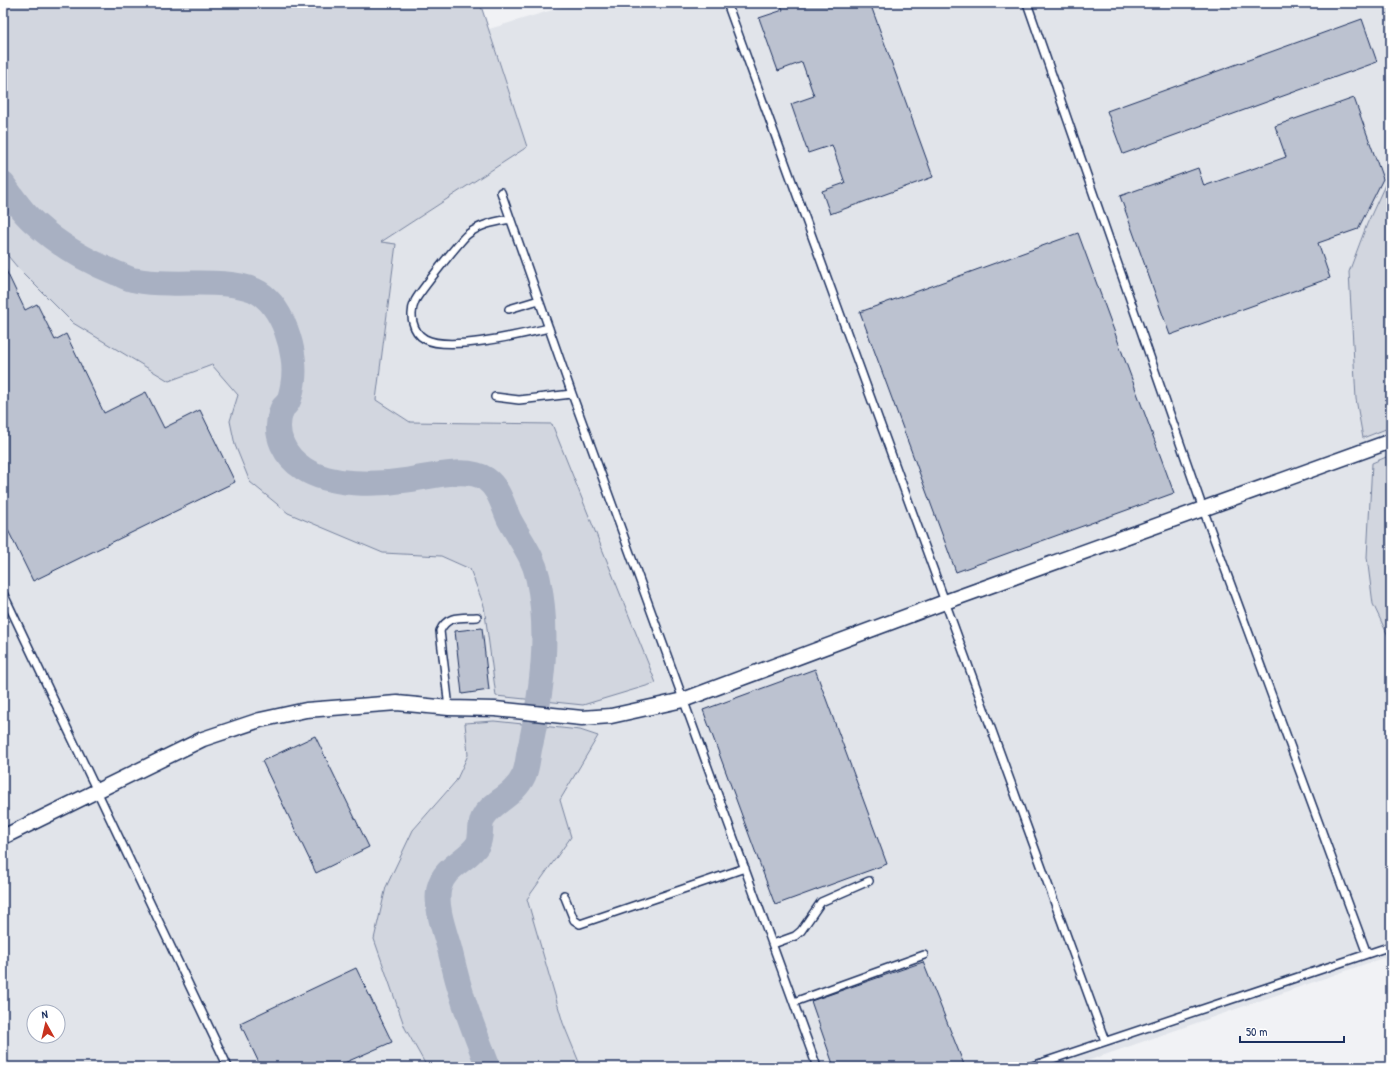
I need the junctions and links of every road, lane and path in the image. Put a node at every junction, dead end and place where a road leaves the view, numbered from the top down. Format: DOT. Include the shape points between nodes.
graph roads {
  1 [pos="727,3"];
  2 [pos="1027,3"];
  3 [pos="501,192"];
  4 [pos="510,219"];
  5 [pos="539,300"];
  6 [pos="509,309"];
  7 [pos="549,328"];
  8 [pos="572,394"];
  9 [pos="495,397"];
  10 [pos="1391,441"];
  11 [pos="1203,508"];
  12 [pos="3,593"];
  13 [pos="945,602"];
  14 [pos="476,617"];
  15 [pos="683,700"];
  16 [pos="449,708"];
  17 [pos="96,792"];
  18 [pos="3,837"];
  19 [pos="745,868"];
  20 [pos="869,881"];
  21 [pos="564,895"];
  22 [pos="772,944"];
  23 [pos="1391,946"];
  24 [pos="1366,954"];
  25 [pos="924,955"];
  26 [pos="794,1002"];
  27 [pos="1106,1041"];
  28 [pos="228,1067"];
  29 [pos="817,1067"];
  30 [pos="1029,1067"];
  1 -- 13 [label="lane"];
  2 -- 11 [label="lane"];
  3 -- 4 [label="lane"];
  4 -- 5 [label="lane"];
  4 -- 7 [label="lane" via="489,222 466,235 415,301 412,314 414,325 419,335 426,340 442,342 475,341"];
  5 -- 6 [label="lane"];
  5 -- 7 [label="lane"];
  7 -- 8 [label="lane"];
  8 -- 9 [label="lane" via="519,400"];
  8 -- 15 [label="lane"];
  10 -- 11 [label="street"];
  11 -- 13 [label="street"];
  11 -- 24 [label="lane"];
  12 -- 17 [label="lane"];
  13 -- 15 [label="street"];
  13 -- 27 [label="lane"];
  14 -- 16 [label="lane" via="448,620 440,631"];
  15 -- 16 [label="street" via="610,716 582,718 495,709"];
  15 -- 19 [label="lane"];
  16 -- 17 [label="street" via="397,703 306,710 260,720 203,739"];
  17 -- 18 [label="street"];
  17 -- 28 [label="lane"];
  19 -- 21 [label="lane" via="580,924 574,920"];
  19 -- 22 [label="lane"];
  20 -- 22 [label="lane" via="820,902 801,931 795,936"];
  22 -- 26 [label="lane"];
  23 -- 24 [label="lane"];
  24 -- 27 [label="lane"];
  25 -- 26 [label="lane"];
  26 -- 29 [label="lane"];
  27 -- 30 [label="lane"];
}
